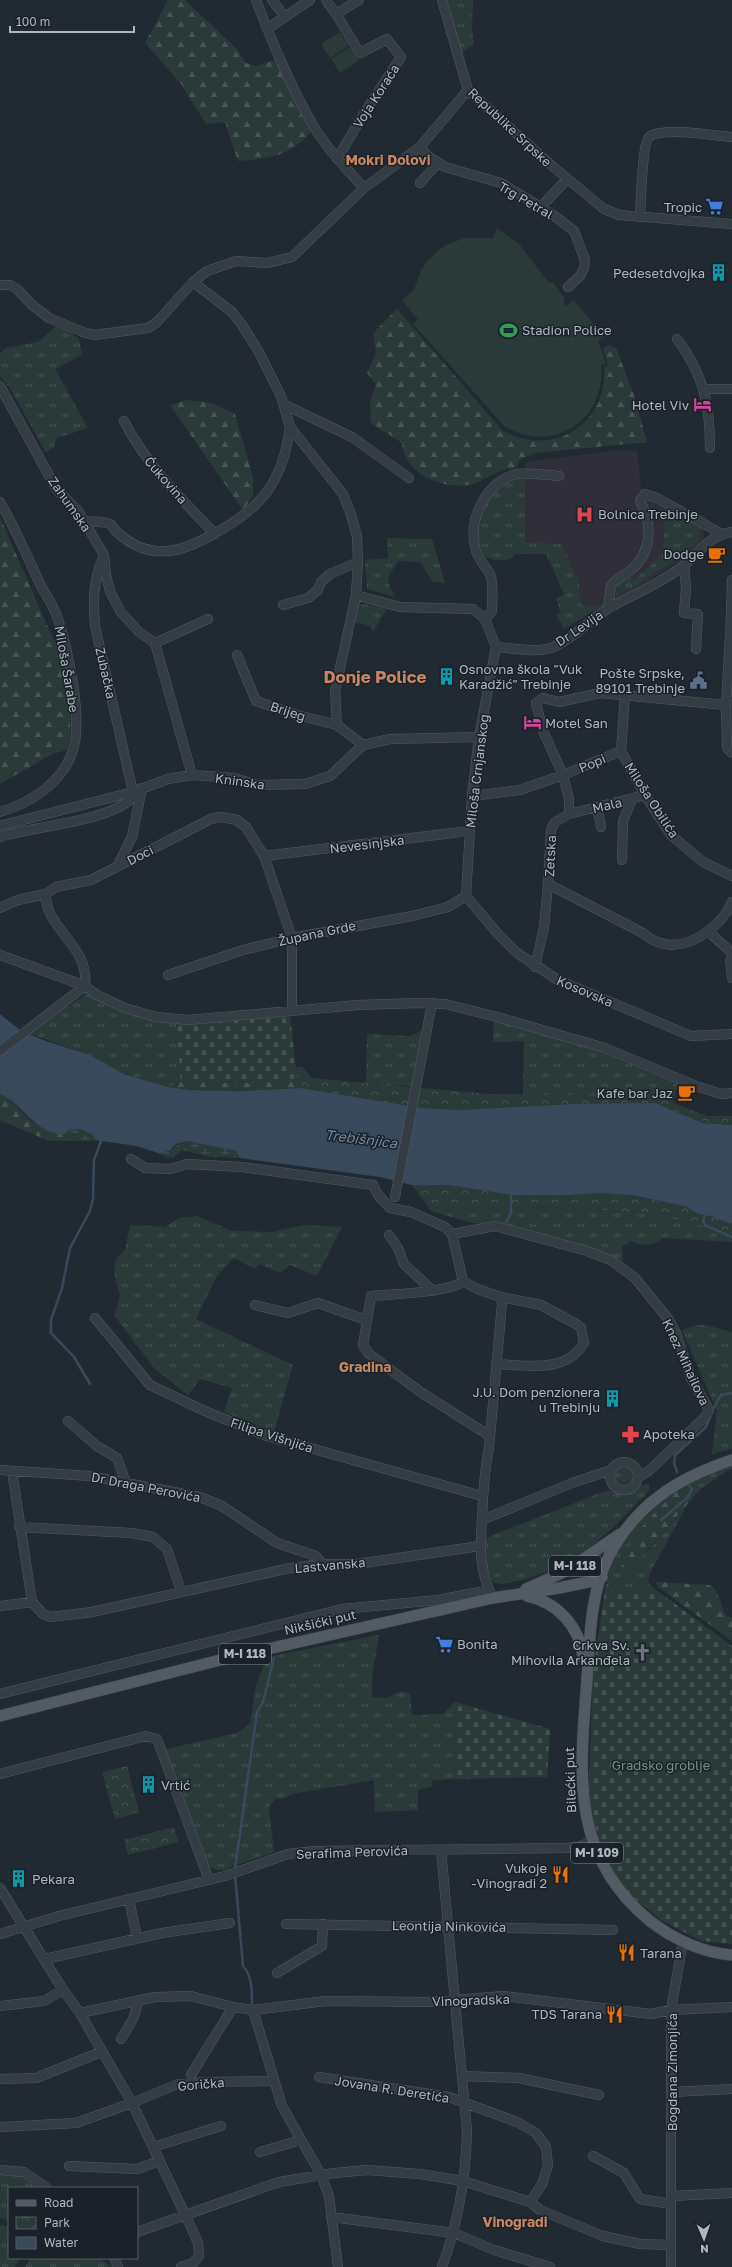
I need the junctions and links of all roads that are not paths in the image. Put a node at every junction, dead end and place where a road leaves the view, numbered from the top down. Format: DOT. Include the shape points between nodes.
graph roads {
  1 [pos="256,0"];
  2 [pos="272,0"];
  3 [pos="310,0"];
  4 [pos="326,0"];
  5 [pos="359,0"];
  6 [pos="442,0"];
  7 [pos="336,14"];
  8 [pos="285,17"];
  9 [pos="267,29"];
  10 [pos="468,90"];
  11 [pos="732,137"];
  12 [pos="420,147"];
  13 [pos="337,159"];
  14 [pos="438,163"];
  15 [pos="568,179"];
  16 [pos="420,184"];
  17 [pos="364,188"];
  18 [pos="540,208"];
  19 [pos="640,216"];
  20 [pos="732,224"];
  21 [pos="193,282"];
  22 [pos="0,285"];
  23 [pos="568,287"];
  24 [pos="677,339"];
  25 [pos="0,386"];
  26 [pos="704,389"];
  27 [pos="732,389"];
  28 [pos="285,405"];
  29 [pos="124,421"];
  30 [pos="290,427"];
  31 [pos="710,448"];
  32 [pos="559,476"];
  33 [pos="409,478"];
  34 [pos="0,502"];
  35 [pos="83,521"];
  36 [pos="732,532"];
  37 [pos="215,534"];
  38 [pos="722,534"];
  39 [pos="104,555"];
  40 [pos="358,562"];
  41 [pos="684,566"];
  42 [pos="732,580"];
  43 [pos="356,595"];
  44 [pos="283,604"];
  45 [pos="608,608"];
  46 [pos="208,619"];
  47 [pos="485,619"];
  48 [pos="730,636"];
  49 [pos="156,643"];
  50 [pos="496,647"];
  51 [pos="696,649"];
  52 [pos="237,655"];
  53 [pos="732,664"];
  54 [pos="626,695"];
  55 [pos="729,703"];
  56 [pos="337,725"];
  57 [pos="479,737"];
  58 [pos="363,745"];
  59 [pos="621,751"];
  60 [pos="732,753"];
  61 [pos="192,775"];
  62 [pos="563,775"];
  63 [pos="142,788"];
  64 [pos="133,792"];
  65 [pos="645,794"];
  66 [pos="472,796"];
  67 [pos="632,799"];
  68 [pos="597,807"];
  69 [pos="0,812"];
  70 [pos="569,814"];
  71 [pos="0,826"];
  72 [pos="601,827"];
  73 [pos="469,832"];
  74 [pos="0,837"];
  75 [pos="264,856"];
  76 [pos="622,860"];
  77 [pos="117,867"];
  78 [pos="732,876"];
  79 [pos="548,884"];
  80 [pos="46,894"];
  81 [pos="466,896"];
  82 [pos="732,902"];
  83 [pos="0,908"];
  84 [pos="709,932"];
  85 [pos="292,938"];
  86 [pos="0,955"];
  87 [pos="730,959"];
  88 [pos="535,967"];
  89 [pos="168,976"];
  90 [pos="732,978"];
  91 [pos="85,986"];
  92 [pos="432,1003"];
  93 [pos="292,1011"];
  94 [pos="732,1034"];
  95 [pos="0,1051"];
  96 [pos="732,1093"];
  97 [pos="131,1159"];
  98 [pos="395,1197"];
  99 [pos="452,1234"];
  100 [pos="389,1235"];
  101 [pos="463,1281"];
  102 [pos="433,1291"];
  103 [pos="501,1296"];
  104 [pos="255,1305"];
  105 [pos="95,1318"];
  106 [pos="366,1320"];
  107 [pos="496,1364"];
  108 [pos="68,1421"];
  109 [pos="490,1436"];
  110 [pos="732,1460"];
  111 [pos="0,1470"];
  112 [pos="611,1470"];
  113 [pos="12,1471"];
  114 [pos="639,1477"];
  115 [pos="126,1483"];
  116 [pos="482,1496"];
  117 [pos="482,1520"];
  118 [pos="19,1527"];
  119 [pos="628,1527"];
  120 [pos="480,1546"];
  121 [pos="322,1564"];
  122 [pos="602,1577"];
  123 [pos="181,1591"];
  124 [pos="491,1594"];
  125 [pos="515,1594"];
  126 [pos="32,1602"];
  127 [pos="0,1606"];
  128 [pos="587,1677"];
  129 [pos="0,1694"];
  130 [pos="0,1716"];
  131 [pos="0,1774"];
  132 [pos="592,1841"];
  133 [pos="441,1850"];
  134 [pos="209,1880"];
  135 [pos="0,1888"];
  136 [pos="129,1899"];
  137 [pos="230,1922"];
  138 [pos="286,1924"];
  139 [pos="322,1924"];
  140 [pos="450,1926"];
  141 [pos="26,1927"];
  142 [pos="613,1930"];
  143 [pos="0,1934"];
  144 [pos="138,1938"];
  145 [pos="684,1941"];
  146 [pos="732,1955"];
  147 [pos="44,1959"];
  148 [pos="277,1973"];
  149 [pos="63,1990"];
  150 [pos="456,1998"];
  151 [pos="139,2000"];
  152 [pos="0,2006"];
  153 [pos="732,2007"];
  154 [pos="233,2008"];
  155 [pos="253,2010"];
  156 [pos="671,2010"];
  157 [pos="80,2013"];
  158 [pos="121,2039"];
  159 [pos="101,2052"];
  160 [pos="191,2074"];
  161 [pos="462,2076"];
  162 [pos="319,2077"];
  163 [pos="0,2079"];
  164 [pos="274,2081"];
  165 [pos="732,2090"];
  166 [pos="671,2092"];
  167 [pos="599,2095"];
  168 [pos="132,2103"];
  169 [pos="464,2103"];
  170 [pos="221,2126"];
  171 [pos="0,2127"];
  172 [pos="301,2140"];
  173 [pos="153,2147"];
  174 [pos="260,2152"];
  175 [pos="593,2156"];
  176 [pos="159,2161"];
  177 [pos="69,2166"];
  178 [pos="0,2170"];
  179 [pos="322,2175"];
  180 [pos="463,2181"];
  181 [pos="46,2187"];
  182 [pos="732,2193"];
  183 [pos="671,2200"];
  184 [pos="530,2202"];
  185 [pos="185,2214"];
  186 [pos="331,2217"];
  187 [pos="138,2232"];
  188 [pos="454,2233"];
  189 [pos="671,2245"];
  190 [pos="181,2267"];
  191 [pos="338,2267"];
  192 [pos="442,2267"];
  193 [pos="550,2267"];
  194 [pos="671,2267"];
  1 -- 9 [label="street"];
  2 -- 8 [label="street"];
  3 -- 8 [label="street"];
  4 -- 7 [label="street"];
  5 -- 7 [label="street"];
  6 -- 10 [label="street, Republike Srpske"];
  7 -- 13 [label="street, Voja Koraća" via="360,52 387,39 401,57"];
  8 -- 9 [label="street"];
  9 -- 13 [label="street" via="313,125"];
  10 -- 12 [label="street"];
  10 -- 15 [label="street, Republike Srpske"];
  11 -- 19 [label="street" via="679,132 650,136 645,149"];
  12 -- 14 [label="street, Trg Petral"];
  12 -- 17 [label="street"];
  13 -- 17 [label="street"];
  14 -- 16 [label="street"];
  14 -- 18 [label="street, Trg Petral" via="501,183"];
  15 -- 18 [label="street"];
  15 -- 19 [label="street, Republike Srpske" via="613,213"];
  17 -- 21 [label="street" via="292,257 268,263 246,261 226,264 207,271"];
  18 -- 23 [label="street, Trg Petral" via="574,230 581,246 585,260 584,268"];
  19 -- 20 [label="street, Republike Srpske"];
  21 -- 22 [label="street" via="157,322 148,328 94,335 49,318 17,289 10,285"];
  21 -- 28 [label="street" via="232,312 242,325 259,352"];
  24 -- 26 [label="street" via="693,363"];
  25 -- 35 [label="street, Zahumska" via="57,490 78,511"];
  26 -- 27 [label="street"];
  26 -- 31 [label="street" via="710,418"];
  28 -- 30 [label="street"];
  28 -- 33 [label="street" via="352,437"];
  29 -- 37 [label="street, Ćukovina" via="137,446 179,497"];
  30 -- 37 [label="street" via="287,452 279,474 268,492 242,518"];
  30 -- 40 [label="street" via="343,494 357,536"];
  32 -- 47 [label="street" via="517,474 497,484 478,509 473,532 476,550 490,575 491,582 492,611"];
  34 -- 69 [label="street, Miloša Šarabe" via="58,617 74,693 76,731 73,749 58,776 30,800"];
  35 -- 37 [label="street" via="110,524 130,542 155,551 175,551 192,546"];
  35 -- 39 [label="street, Zahumska"];
  36 -- 38 [label="street, Dr Levija"];
  38 -- 41 [label="street, Dr Levija" via="710,540"];
  38 -- 45 [label="street" via="658,498 645,494 640,501 650,530 647,546 632,570 611,585"];
  39 -- 49 [label="street, Zahumska" via="110,591 120,611 139,632"];
  39 -- 64 [label="street, Zubačka" via="97,573 93,599 95,626"];
  40 -- 43 [label="street"];
  40 -- 44 [label="street" via="330,574 308,598"];
  41 -- 45 [label="street, Dr Levija" via="657,584"];
  41 -- 51 [label="street" via="684,613 698,614"];
  42 -- 48 [label="street"];
  43 -- 47 [label="street" via="400,607 473,608"];
  43 -- 56 [label="street" via="335,691"];
  45 -- 50 [label="street, Dr Levija" via="560,643 549,648"];
  46 -- 49 [label="street"];
  47 -- 50 [label="street"];
  48 -- 53 [label="street"];
  48 -- 55 [label="street"];
  49 -- 61 [label="street"];
  50 -- 57 [label="street, Miloša Crnjanskog"];
  52 -- 56 [label="street, Brijeg" via="256,701"];
  54 -- 55 [label="street"];
  54 -- 59 [label="street, Miloša Obilića"];
  54 -- 62 [label="street" via="600,693 559,702 543,698 536,703 541,724"];
  55 -- 60 [label="street" via="727,748"];
  56 -- 58 [label="street, Brijeg"];
  57 -- 58 [label="street" via="390,739"];
  57 -- 66 [label="street, Miloša Crnjanskog"];
  58 -- 61 [label="street, Kninska" via="330,776 305,784 258,785 234,778"];
  59 -- 62 [label="street, Popi"];
  59 -- 65 [label="street, Miloša Obilića"];
  61 -- 63 [label="street, Kninska" via="168,779"];
  62 -- 66 [label="street" via="520,790"];
  62 -- 70 [label="street" via="569,799"];
  63 -- 64 [label="street, Kninska"];
  63 -- 77 [label="street" via="132,837"];
  64 -- 71 [label="street"];
  64 -- 74 [label="street" via="128,802 104,812 74,822"];
  65 -- 67 [label="street, Mala"];
  65 -- 78 [label="street, Miloša Obilića" via="671,835 680,844 703,862"];
  66 -- 73 [label="street, Miloša Crnjanskog"];
  67 -- 68 [label="street, Mala"];
  67 -- 76 [label="street" via="623,821"];
  68 -- 70 [label="street, Mala"];
  68 -- 72 [label="street"];
  70 -- 79 [label="street, Zetska" via="555,822 551,830"];
  73 -- 75 [label="street, Nevesinjska"];
  73 -- 81 [label="street, Miloša Crnjanskog"];
  75 -- 77 [label="street, Doci" via="246,827 237,820 221,818 212,819"];
  75 -- 85 [label="street, Doci"];
  77 -- 80 [label="street, Doci" via="91,880 56,887"];
  79 -- 84 [label="street" via="643,933 654,942 665,945 685,944"];
  79 -- 88 [label="street, Zetska" via="544,927"];
  80 -- 83 [label="street, Doci" via="18,900"];
  80 -- 91 [label="street" via="47,912 66,935 80,958"];
  81 -- 85 [label="street, Župana Grde" via="448,907 412,916"];
  81 -- 88 [label="street, Kosovska" via="498,934"];
  82 -- 84 [label="street"];
  84 -- 87 [label="street"];
  85 -- 89 [label="street, Župana Grde" via="237,952"];
  85 -- 93 [label="street, Doci"];
  86 -- 91 [label="street"];
  87 -- 90 [label="street"];
  88 -- 94 [label="street, Kosovska" via="564,983 691,1036"];
  91 -- 93 [label="street" via="110,1002 156,1017 188,1020"];
  91 -- 95 [label="street"];
  92 -- 93 [label="street" via="358,1005"];
  92 -- 96 [label="street" via="491,1015 605,1048 698,1087 720,1094"];
  92 -- 98 [label="street"];
  97 -- 99 [label="street" via="145,1168 170,1169 187,1164 242,1167 373,1185 390,1208 433,1220"];
  99 -- 101 [label="street"];
  99 -- 114 [label="street, Knez Mihailova" via="495,1226 587,1251 610,1260 635,1278 669,1320 691,1378 709,1410 706,1416 650,1470"];
  100 -- 102 [label="street" via="398,1248 404,1264"];
  101 -- 102 [label="street" via="459,1285"];
  101 -- 103 [label="street" via="477,1289"];
  102 -- 106 [label="street" via="371,1296"];
  103 -- 107 [label="street"];
  103 -- 107 [label="street" via="541,1304 581,1328 584,1343 571,1357 557,1364"];
  104 -- 106 [label="street" via="288,1313 318,1303"];
  105 -- 116 [label="street, Filipa Višnjića" via="150,1385 207,1412 267,1436"];
  106 -- 109 [label="street" via="363,1346 369,1354"];
  107 -- 109 [label="street"];
  108 -- 115 [label="street" via="96,1446 117,1458"];
  109 -- 116 [label="street"];
  110 -- 119 [label="main road, M-I 118" via="670,1487"];
  111 -- 113 [label="street, Dr Draga Perovića"];
  112 -- 114 [label="street" via="618,1463 628,1462 636,1468"];
  112 -- 114 [label="street" via="612,1483 622,1490 635,1486"];
  112 -- 117 [label="street"];
  113 -- 115 [label="street, Dr Draga Perovića" via="90,1476"];
  113 -- 118 [label="street"];
  115 -- 121 [label="street, Dr Draga Perovića" via="200,1496 222,1506 277,1543 316,1556"];
  116 -- 117 [label="street"];
  117 -- 120 [label="street"];
  118 -- 123 [label="street" via="132,1533 153,1538 167,1549"];
  118 -- 126 [label="street"];
  119 -- 122 [label="main road, M-I 118" via="609,1557"];
  119 -- 125 [label="main road, M-I 118" via="566,1572"];
  120 -- 121 [label="street, Lastvanska" via="357,1564"];
  120 -- 124 [label="street" via="482,1569"];
  121 -- 123 [label="street, Lastvanska" via="290,1568"];
  122 -- 125 [label="main road, Nikšićki put / M-I 118" via="559,1588"];
  122 -- 128 [label="main road, Bilećki put / M-I 109" via="591,1620"];
  123 -- 126 [label="street, Lastvanska" via="59,1617 43,1614"];
  124 -- 125 [label="main road, Nikšićki put / M-I 118"];
  124 -- 129 [label="street, Nikšićki put" via="342,1609"];
  124 -- 130 [label="main road, Nikšićki put / M-I 118"];
  125 -- 128 [label="main road" via="542,1600 572,1624 582,1645"];
  126 -- 127 [label="street"];
  128 -- 132 [label="main road, Bilećki put / M-I 109" via="582,1786"];
  131 -- 134 [label="street" via="146,1736 157,1739"];
  132 -- 133 [label="street, Serafima Perovića" via="578,1847 564,1848"];
  132 -- 145 [label="main road, Bilećki put / M-I 109" via="620,1892 654,1923"];
  133 -- 134 [label="street, Serafima Perovića" via="315,1851 288,1854"];
  133 -- 140 [label="street, Jovana R. Deretića"];
  134 -- 136 [label="street, Serafima Perovića"];
  135 -- 141 [label="street"];
  136 -- 141 [label="street, Serafima Perovića"];
  136 -- 144 [label="street"];
  137 -- 144 [label="street"];
  138 -- 139 [label="street, Leontija Ninkovića"];
  139 -- 140 [label="street, Leontija Ninkovića"];
  139 -- 148 [label="street" via="322,1946"];
  140 -- 142 [label="street, Leontija Ninkovića"];
  140 -- 150 [label="street, Jovana R. Deretića"];
  141 -- 143 [label="street"];
  141 -- 147 [label="street"];
  144 -- 147 [label="street"];
  145 -- 146 [label="main road, Bilećki put / M-I 109"];
  145 -- 156 [label="street, Bogdana Zimonjića"];
  147 -- 149 [label="street"];
  149 -- 152 [label="street" via="44,2001"];
  149 -- 157 [label="street"];
  150 -- 155 [label="street, Vinogradska" via="428,2002 326,2001"];
  150 -- 156 [label="street, Vinogradska" via="504,1996 651,2014"];
  150 -- 161 [label="street, Jovana R. Deretića"];
  151 -- 154 [label="street, Vinogradska" via="191,1996"];
  151 -- 157 [label="street, Vinogradska"];
  151 -- 158 [label="street" via="133,2019"];
  153 -- 156 [label="street, Vinogradska"];
  154 -- 155 [label="street, Vinogradska"];
  154 -- 160 [label="street"];
  155 -- 164 [label="street"];
  156 -- 166 [label="street, Bogdana Zimonjića"];
  157 -- 159 [label="street"];
  159 -- 163 [label="street" via="36,2078"];
  159 -- 168 [label="street"];
  161 -- 167 [label="street, Jovana R. Deretića" via="519,2078"];
  161 -- 169 [label="street, Jovana R. Deretića"];
  162 -- 169 [label="street, Jovana R. Deretića" via="449,2097"];
  164 -- 168 [label="street, Gorička" via="178,2084"];
  164 -- 172 [label="street" via="282,2106"];
  165 -- 166 [label="street"];
  166 -- 183 [label="street, Bogdana Zimonjića"];
  168 -- 171 [label="street, Gorička" via="76,2122"];
  168 -- 173 [label="street"];
  169 -- 180 [label="street, Jovana R. Deretića" via="467,2131"];
  169 -- 184 [label="street, Jovana R. Deretića" via="517,2122 536,2133 546,2147 548,2165 542,2184"];
  170 -- 173 [label="street"];
  172 -- 174 [label="street"];
  172 -- 179 [label="street"];
  173 -- 176 [label="street"];
  175 -- 183 [label="street" via="624,2173 640,2199"];
  176 -- 177 [label="street" via="137,2169"];
  176 -- 185 [label="street"];
  178 -- 181 [label="street" via="24,2172"];
  179 -- 180 [label="street" via="367,2170 420,2174"];
  179 -- 185 [label="street" via="279,2182"];
  179 -- 186 [label="street" via="329,2196"];
  180 -- 184 [label="street"];
  180 -- 188 [label="street, Jovana R. Deretića"];
  182 -- 183 [label="street"];
  183 -- 189 [label="street, Bogdana Zimonjića"];
  184 -- 189 [label="street" via="540,2210 603,2236 640,2244"];
  185 -- 187 [label="street"];
  185 -- 190 [label="street" via="198,2243 199,2256 193,2263"];
  186 -- 188 [label="street"];
  186 -- 191 [label="street"];
  188 -- 192 [label="street, Jovana R. Deretića"];
  188 -- 193 [label="street" via="494,2250"];
  189 -- 194 [label="street, Bogdana Zimonjića"];
}
